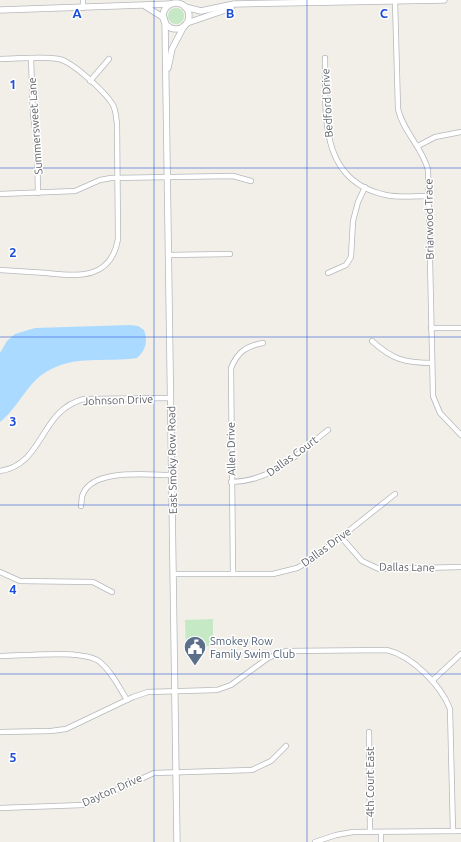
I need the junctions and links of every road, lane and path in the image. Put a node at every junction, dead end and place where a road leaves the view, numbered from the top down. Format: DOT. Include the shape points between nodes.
graph roads {
  1 [pos="83,0"];
  2 [pos="444,0"];
  3 [pos="395,1"];
  4 [pos="334,2"];
  5 [pos="171,4"];
  6 [pos="241,5"];
  7 [pos="145,6"];
  8 [pos="185,7"];
  9 [pos="83,8"];
  10 [pos="0,10"];
  11 [pos="165,20"];
  12 [pos="186,24"];
  13 [pos="31,58"];
  14 [pos="325,58"];
  15 [pos="0,59"];
  16 [pos="109,59"];
  17 [pos="166,78"];
  18 [pos="90,81"];
  19 [pos="461,132"];
  20 [pos="418,146"];
  21 [pos="168,177"];
  22 [pos="117,178"];
  23 [pos="251,181"];
  24 [pos="365,187"];
  25 [pos="38,193"];
  26 [pos="0,194"];
  27 [pos="429,196"];
  28 [pos="230,254"];
  29 [pos="169,255"];
  30 [pos="0,270"];
  31 [pos="328,272"];
  32 [pos="431,328"];
  33 [pos="461,328"];
  34 [pos="372,341"];
  35 [pos="263,343"];
  36 [pos="432,363"];
  37 [pos="171,398"];
  38 [pos="328,430"];
  39 [pos="461,435"];
  40 [pos="0,470"];
  41 [pos="172,475"];
  42 [pos="231,482"];
  43 [pos="395,494"];
  44 [pos="81,506"];
  45 [pos="341,537"];
  46 [pos="461,567"];
  47 [pos="0,572"];
  48 [pos="174,574"];
  49 [pos="233,574"];
  50 [pos="112,592"];
  51 [pos="461,654"];
  52 [pos="0,656"];
  53 [pos="432,681"];
  54 [pos="175,692"];
  55 [pos="127,700"];
  56 [pos="0,732"];
  57 [pos="369,732"];
  58 [pos="286,746"];
  59 [pos="176,772"];
  60 [pos="0,808"];
  61 [pos="453,831"];
  62 [pos="461,831"];
  63 [pos="370,832"];
  64 [pos="381,832"];
  65 [pos="177,842"];
  66 [pos="315,842"];
  67 [pos="381,842"];
  1 -- 9 [label="street"];
  2 -- 3 [label="street"];
  3 -- 4 [label="street"];
  3 -- 20 [label="street, Briarwood Trace" via="397,100 400,116"];
  4 -- 6 [label="street"];
  5 -- 7 [label="street"];
  5 -- 8 [label="street" via="177,3"];
  5 -- 11 [label="street" via="165,12"];
  6 -- 8 [label="street" via="226,5 201,11"];
  6 -- 12 [label="street" via="217,11"];
  7 -- 9 [label="street"];
  7 -- 11 [label="street"];
  8 -- 12 [label="street" via="189,13"];
  9 -- 10 [label="street"];
  11 -- 12 [label="street" via="174,28"];
  11 -- 17 [label="street"];
  12 -- 17 [label="street" via="172,49"];
  13 -- 15 [label="street"];
  13 -- 18 [label="street" via="61,59"];
  13 -- 25 [label="street, Summersweet Lane"];
  14 -- 24 [label="street, Bedford Drive" via="326,128 329,142 338,164 350,177"];
  16 -- 18 [label="street"];
  17 -- 21 [label="street, East Smoky Row Road"];
  18 -- 22 [label="street" via="109,99 116,113"];
  19 -- 20 [label="street" via="435,138"];
  20 -- 27 [label="street, Briarwood Trace" via="428,170"];
  21 -- 22 [label="street"];
  21 -- 23 [label="street" via="234,176"];
  21 -- 29 [label="street, East Smoky Row Road"];
  22 -- 25 [label="street" via="100,180 75,191"];
  22 -- 30 [label="street" via="116,247 102,267 90,274 78,275"];
  24 -- 27 [label="street, Bedford Drive" via="377,193 394,196"];
  24 -- 31 [label="street" via="353,220 351,258 346,265"];
  25 -- 26 [label="street"];
  27 -- 32 [label="street, Briarwood Trace"];
  28 -- 29 [label="street"];
  29 -- 37 [label="street, East Smoky Row Road"];
  32 -- 33 [label="street"];
  32 -- 36 [label="street, Briarwood Trace"];
  34 -- 36 [label="street" via="397,359 412,363"];
  35 -- 42 [label="street, Allen Drive" via="241,351 231,368"];
  36 -- 39 [label="street, Briarwood Trace" via="432,387 436,405 445,420"];
  37 -- 40 [label="street, Johnson Drive" via="76,401 54,418 26,459 10,468"];
  37 -- 41 [label="street, East Smoky Row Road"];
  38 -- 42 [label="street, Dallas Court" via="271,473 252,480"];
  41 -- 44 [label="street" via="118,475 103,478 85,490"];
  41 -- 48 [label="street, East Smoky Row Road"];
  42 -- 49 [label="street, Allen Drive"];
  43 -- 45 [label="street, Dallas Drive"];
  45 -- 46 [label="street, Dallas Lane" via="362,561 379,569"];
  45 -- 49 [label="street, Dallas Drive" via="308,562 285,572"];
  47 -- 50 [label="street" via="20,581 90,581"];
  48 -- 49 [label="street, Dallas Drive"];
  48 -- 54 [label="street, East Smoky Row Road"];
  51 -- 53 [label="street"];
  52 -- 55 [label="street" via="75,655 91,658 107,669"];
  53 -- 54 [label="street" via="402,654 387,650 286,651 268,658 223,688"];
  53 -- 61 [label="street" via="442,692 450,709"];
  54 -- 55 [label="street" via="148,692"];
  54 -- 59 [label="street, East Smoky Row Road"];
  55 -- 56 [label="street" via="66,729"];
  57 -- 63 [label="street, 4th Court East"];
  58 -- 59 [label="street, Dayton Drive" via="271,762 252,770"];
  59 -- 60 [label="street, Dayton Drive" via="149,774 83,805"];
  59 -- 65 [label="street, East Smoky Row Road"];
  61 -- 62 [label="street"];
  61 -- 64 [label="street"];
  63 -- 64 [label="street"];
  63 -- 66 [label="street" via="344,833"];
  64 -- 67 [label="street"];
}
